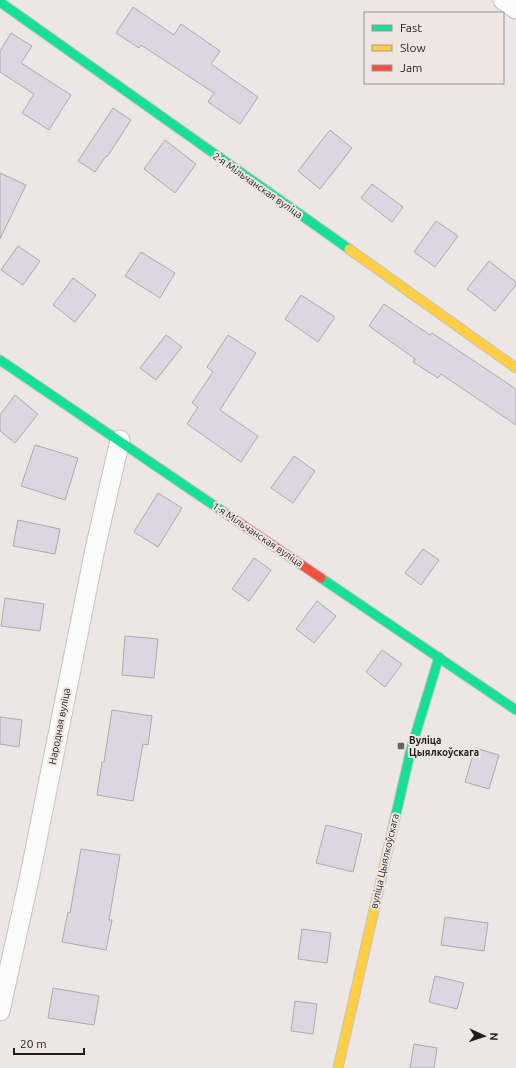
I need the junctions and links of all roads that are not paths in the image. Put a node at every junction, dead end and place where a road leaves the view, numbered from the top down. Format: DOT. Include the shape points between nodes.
graph roads {
  1 [pos="503,0"];
  2 [pos="0,2"];
  3 [pos="516,9"];
  4 [pos="0,360"];
  5 [pos="516,368"];
  6 [pos="120,440"];
  7 [pos="439,657"];
  8 [pos="516,710"];
  9 [pos="0,1011"];
  10 [pos="338,1068"];
  1 -- 3 [label="street"];
  2 -- 5 [label="street, 2-я Мільчанская вуліца"];
  4 -- 6 [label="street, 1-я Мільчанская вуліца"];
  6 -- 7 [label="street, 1-я Мільчанская вуліца"];
  6 -- 9 [label="street, Народная вуліца" via="95,549"];
  7 -- 8 [label="street, 1-я Мільчанская вуліца"];
  7 -- 10 [label="street, вуліца Цыялкоўскага" via="411,749"];
}
